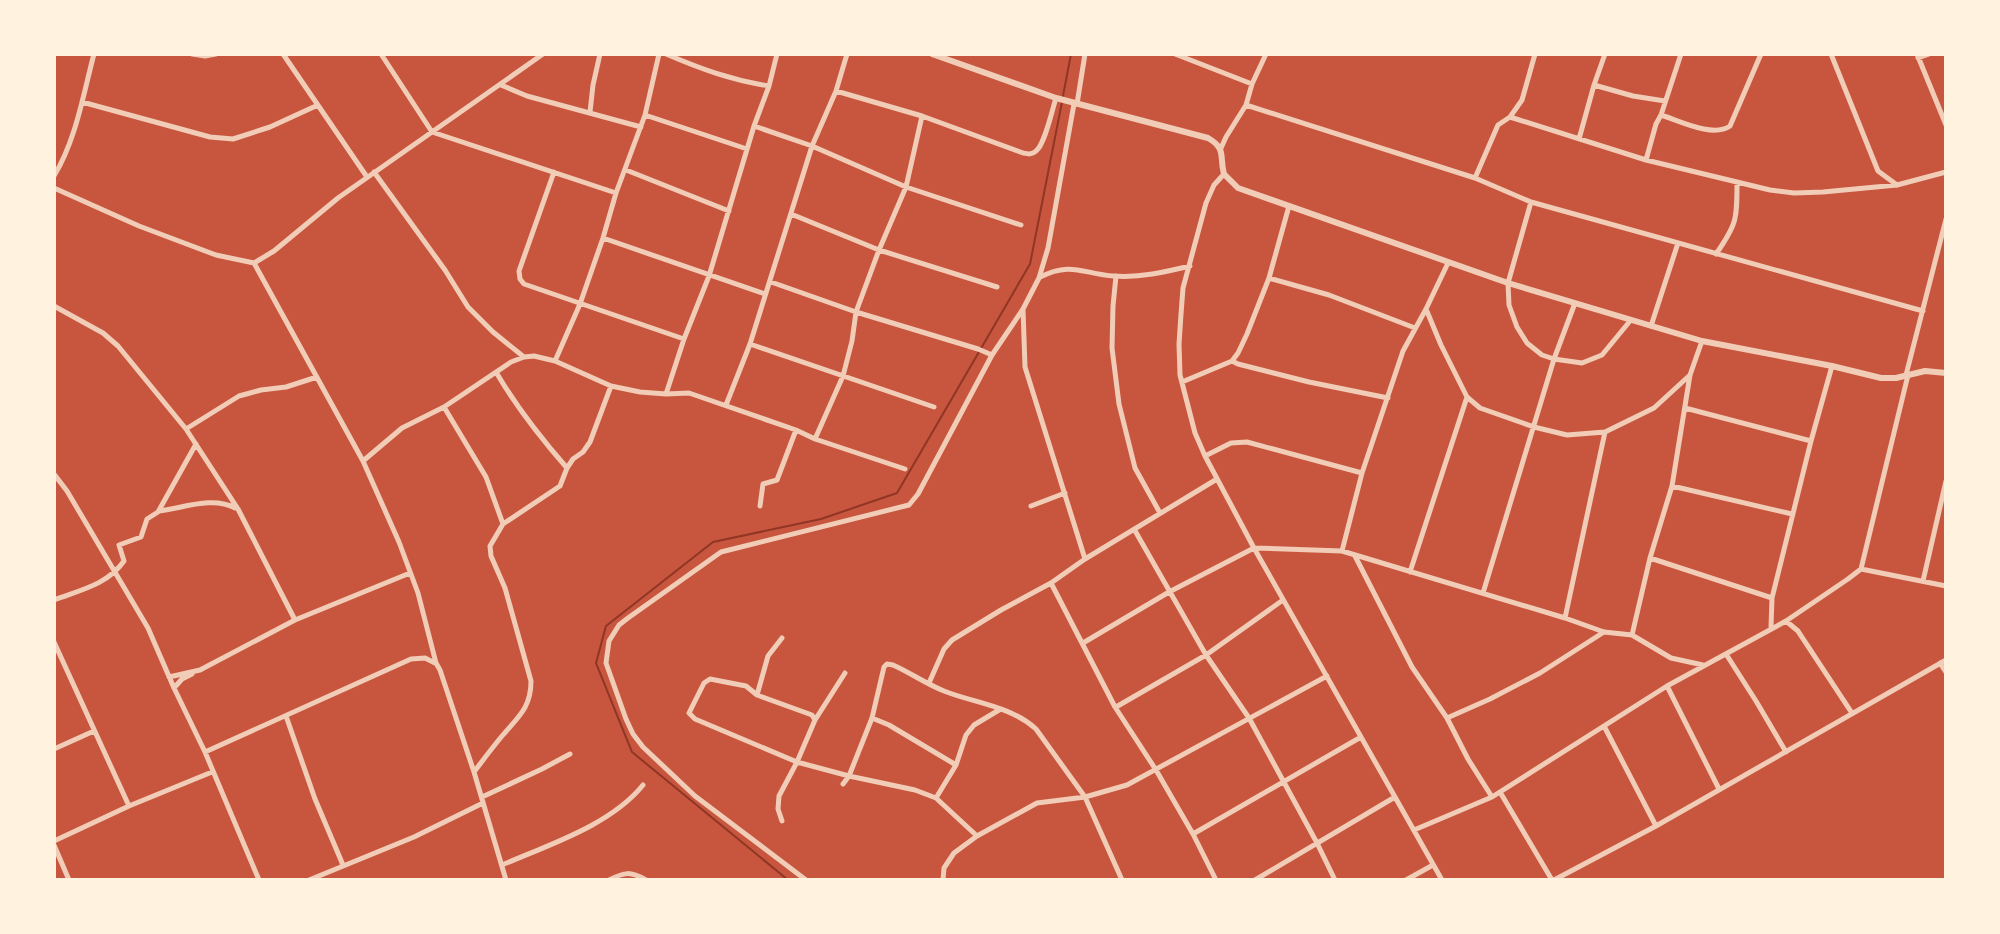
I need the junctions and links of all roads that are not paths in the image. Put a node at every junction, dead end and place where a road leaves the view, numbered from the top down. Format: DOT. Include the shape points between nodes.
graph roads {
  1 [pos="94,54"];
  2 [pos="192,54"];
  3 [pos="216,54"];
  4 [pos="283,54"];
  5 [pos="381,54"];
  6 [pos="543,54"];
  7 [pos="600,54"];
  8 [pos="659,54"];
  9 [pos="666,54"];
  10 [pos="777,54"];
  11 [pos="847,54"];
  12 [pos="932,54"];
  13 [pos="1085,54"];
  14 [pos="1175,54"];
  15 [pos="1266,54"];
  16 [pos="1535,54"];
  17 [pos="1605,54"];
  18 [pos="1681,54"];
  19 [pos="1761,54"];
  20 [pos="1831,54"];
  21 [pos="1929,54"];
  22 [pos="1917,56"];
  23 [pos="952,57"];
  24 [pos="1252,84"];
  25 [pos="501,85"];
  26 [pos="1594,85"];
  27 [pos="769,86"];
  28 [pos="836,91"];
  29 [pos="1058,99"];
  30 [pos="1665,101"];
  31 [pos="82,102"];
  32 [pos="1073,103"];
  33 [pos="318,105"];
  34 [pos="1246,105"];
  35 [pos="590,112"];
  36 [pos="645,115"];
  37 [pos="1661,115"];
  38 [pos="922,116"];
  39 [pos="1510,117"];
  40 [pos="1946,124"];
  41 [pos="754,126"];
  42 [pos="641,127"];
  43 [pos="432,132"];
  44 [pos="1579,139"];
  45 [pos="812,146"];
  46 [pos="1221,148"];
  47 [pos="747,149"];
  48 [pos="1646,160"];
  49 [pos="626,170"];
  50 [pos="374,172"];
  51 [pos="554,172"];
  52 [pos="1946,172"];
  53 [pos="1224,174"];
  54 [pos="54,176"];
  55 [pos="367,177"];
  56 [pos="1475,178"];
  57 [pos="1737,183"];
  58 [pos="1897,185"];
  59 [pos="906,187"];
  60 [pos="54,188"];
  61 [pos="616,193"];
  62 [pos="1531,202"];
  63 [pos="1289,206"];
  64 [pos="729,211"];
  65 [pos="791,214"];
  66 [pos="1946,219"];
  67 [pos="1021,225"];
  68 [pos="603,238"];
  69 [pos="1678,243"];
  70 [pos="879,250"];
  71 [pos="1716,254"];
  72 [pos="254,263"];
  73 [pos="1448,263"];
  74 [pos="1190,266"];
  75 [pos="709,276"];
  76 [pos="1116,276"];
  77 [pos="1039,278"];
  78 [pos="1269,278"];
  79 [pos="771,282"];
  80 [pos="1508,283"];
  81 [pos="997,287"];
  82 [pos="765,294"];
  83 [pos="1576,302"];
  84 [pos="580,304"];
  85 [pos="54,306"];
  86 [pos="1023,309"];
  87 [pos="1426,309"];
  88 [pos="1923,311"];
  89 [pos="856,312"];
  90 [pos="1630,321"];
  91 [pos="1651,326"];
  92 [pos="1415,328"];
  93 [pos="684,339"];
  94 [pos="1702,341"];
  95 [pos="750,344"];
  96 [pos="989,353"];
  97 [pos="524,357"];
  98 [pos="1554,359"];
  99 [pos="555,361"];
  100 [pos="1232,361"];
  101 [pos="1832,366"];
  102 [pos="496,372"];
  103 [pos="1946,373"];
  104 [pos="1690,375"];
  105 [pos="1907,375"];
  106 [pos="843,376"];
  107 [pos="317,377"];
  108 [pos="1182,382"];
  109 [pos="611,386"];
  110 [pos="666,394"];
  111 [pos="1467,397"];
  112 [pos="1388,398"];
  113 [pos="726,405"];
  114 [pos="444,407"];
  115 [pos="934,407"];
  116 [pos="1685,408"];
  117 [pos="1534,427"];
  118 [pos="186,429"];
  119 [pos="796,430"];
  120 [pos="1605,432"];
  121 [pos="815,439"];
  122 [pos="1811,441"];
  123 [pos="196,444"];
  124 [pos="1205,456"];
  125 [pos="363,461"];
  126 [pos="567,468"];
  127 [pos="905,469"];
  128 [pos="1362,473"];
  129 [pos="54,474"];
  130 [pos="1217,479"];
  131 [pos="1946,481"];
  132 [pos="1672,486"];
  133 [pos="1065,493"];
  134 [pos="760,506"];
  135 [pos="1031,506"];
  136 [pos="238,509"];
  137 [pos="158,512"];
  138 [pos="1160,513"];
  139 [pos="1792,514"];
  140 [pos="503,524"];
  141 [pos="1134,529"];
  142 [pos="1254,548"];
  143 [pos="1342,551"];
  144 [pos="1355,556"];
  145 [pos="1650,558"];
  146 [pos="1085,559"];
  147 [pos="1861,569"];
  148 [pos="1410,572"];
  149 [pos="116,573"];
  150 [pos="410,573"];
  151 [pos="1923,581"];
  152 [pos="1051,583"];
  153 [pos="1946,586"];
  154 [pos="1169,592"];
  155 [pos="1483,593"];
  156 [pos="1772,598"];
  157 [pos="54,600"];
  158 [pos="1283,600"];
  159 [pos="1565,618"];
  160 [pos="295,620"];
  161 [pos="1786,621"];
  162 [pos="1771,628"];
  163 [pos="1604,632"];
  164 [pos="1632,635"];
  165 [pos="782,638"];
  166 [pos="54,642"];
  167 [pos="1083,643"];
  168 [pos="56,651"];
  169 [pos="1726,654"];
  170 [pos="1206,655"];
  171 [pos="1943,661"];
  172 [pos="436,663"];
  173 [pos="1704,666"];
  174 [pos="200,670"];
  175 [pos="1946,672"];
  176 [pos="845,673"];
  177 [pos="1327,676"];
  178 [pos="169,677"];
  179 [pos="929,683"];
  180 [pos="1667,686"];
  181 [pos="174,688"];
  182 [pos="757,695"];
  183 [pos="1115,707"];
  184 [pos="1000,709"];
  185 [pos="1852,713"];
  186 [pos="286,716"];
  187 [pos="872,718"];
  188 [pos="1249,718"];
  189 [pos="1447,718"];
  190 [pos="815,720"];
  191 [pos="1604,726"];
  192 [pos="94,731"];
  193 [pos="1361,737"];
  194 [pos="54,749"];
  195 [pos="205,752"];
  196 [pos="1786,752"];
  197 [pos="570,754"];
  198 [pos="797,762"];
  199 [pos="956,765"];
  200 [pos="1156,770"];
  201 [pos="212,772"];
  202 [pos="474,772"];
  203 [pos="849,776"];
  204 [pos="1283,782"];
  205 [pos="843,784"];
  206 [pos="643,785"];
  207 [pos="1719,789"];
  208 [pos="1500,792"];
  209 [pos="1085,797"];
  210 [pos="1395,797"];
  211 [pos="1492,797"];
  212 [pos="936,798"];
  213 [pos="482,800"];
  214 [pos="129,806"];
  215 [pos="782,821"];
  216 [pos="1656,826"];
  217 [pos="1414,830"];
  218 [pos="1193,834"];
  219 [pos="977,836"];
  220 [pos="54,843"];
  221 [pos="1317,843"];
  222 [pos="343,865"];
  223 [pos="502,865"];
  224 [pos="1433,865"];
  225 [pos="69,880"];
  226 [pos="259,880"];
  227 [pos="309,880"];
  228 [pos="504,880"];
  229 [pos="609,880"];
  230 [pos="646,880"];
  231 [pos="806,880"];
  232 [pos="943,880"];
  233 [pos="1122,880"];
  234 [pos="1216,880"];
  235 [pos="1255,880"];
  236 [pos="1335,880"];
  237 [pos="1406,880"];
  238 [pos="1442,880"];
  239 [pos="1553,880"];
  1 -- 31 [label="street"];
  2 -- 3 [label="street"];
  4 -- 33 [label="street"];
  5 -- 43 [label="street"];
  6 -- 25 [label="street"];
  7 -- 35 [label="street"];
  8 -- 36 [label="street"];
  9 -- 27 [label="street" via="739,81"];
  10 -- 27 [label="street"];
  11 -- 28 [label="street"];
  12 -- 23 [label="street"];
  13 -- 32 [label="street"];
  14 -- 24 [label="street"];
  15 -- 24 [label="street"];
  16 -- 39 [label="street" via="1522,100"];
  17 -- 26 [label="street"];
  18 -- 30 [label="street"];
  19 -- 37 [label="street" via="1730,126 1723,131"];
  20 -- 58 [label="street" via="1878,171"];
  21 -- 22 [label="street"];
  22 -- 40 [label="street"];
  23 -- 29 [label="street"];
  24 -- 34 [label="street"];
  25 -- 35 [label="street"];
  25 -- 43 [label="street"];
  26 -- 30 [label="street"];
  26 -- 44 [label="street"];
  27 -- 41 [label="street"];
  28 -- 38 [label="street"];
  28 -- 45 [label="street"];
  29 -- 32 [label="street"];
  29 -- 38 [label="street" via="1042,143 1030,154"];
  30 -- 37 [label="street"];
  31 -- 33 [label="street" via="233,139"];
  31 -- 54 [label="street"];
  32 -- 46 [label="street" via="1208,138"];
  32 -- 77 [label="street"];
  33 -- 55 [label="street"];
  34 -- 46 [label="street"];
  34 -- 56 [label="street"];
  35 -- 42 [label="street"];
  36 -- 42 [label="street"];
  36 -- 47 [label="street"];
  37 -- 48 [label="street"];
  38 -- 59 [label="street"];
  39 -- 44 [label="street"];
  39 -- 56 [label="street" via="1498,125"];
  41 -- 45 [label="street"];
  41 -- 47 [label="street"];
  42 -- 49 [label="street"];
  43 -- 50 [label="street"];
  43 -- 51 [label="street"];
  44 -- 48 [label="street"];
  45 -- 59 [label="street"];
  45 -- 65 [label="street"];
  46 -- 53 [label="street"];
  47 -- 64 [label="street"];
  48 -- 57 [label="street"];
  49 -- 61 [label="street"];
  49 -- 64 [label="street"];
  50 -- 55 [label="street"];
  50 -- 97 [label="street" via="468,307"];
  51 -- 61 [label="street"];
  51 -- 84 [label="street" via="520,279"];
  52 -- 58 [label="street"];
  53 -- 63 [label="street" via="1238,188"];
  53 -- 74 [label="street" via="1206,203"];
  55 -- 72 [label="street"];
  56 -- 62 [label="street"];
  57 -- 58 [label="street" via="1794,193"];
  57 -- 71 [label="street" via="1737,215"];
  59 -- 67 [label="street"];
  59 -- 70 [label="street"];
  60 -- 72 [label="street" via="216,255"];
  61 -- 68 [label="street"];
  62 -- 69 [label="street"];
  62 -- 80 [label="street"];
  63 -- 73 [label="street"];
  63 -- 78 [label="street"];
  64 -- 75 [label="street"];
  65 -- 70 [label="street"];
  65 -- 79 [label="street"];
  66 -- 88 [label="street"];
  68 -- 75 [label="street"];
  68 -- 84 [label="street"];
  69 -- 71 [label="street"];
  69 -- 91 [label="street"];
  70 -- 81 [label="street"];
  70 -- 89 [label="street"];
  71 -- 88 [label="street"];
  72 -- 107 [label="street"];
  73 -- 80 [label="street"];
  73 -- 87 [label="street"];
  74 -- 76 [label="street"];
  74 -- 108 [label="street" via="1181,314"];
  75 -- 82 [label="street"];
  75 -- 93 [label="street"];
  76 -- 77 [label="street" via="1068,268"];
  76 -- 138 [label="street" via="1112,348 1119,404 1135,468"];
  77 -- 86 [label="street"];
  78 -- 92 [label="street"];
  78 -- 100 [label="street"];
  79 -- 82 [label="street"];
  79 -- 89 [label="street"];
  80 -- 83 [label="street"];
  80 -- 98 [label="street" via="1509,305 1522,335"];
  82 -- 95 [label="street"];
  83 -- 90 [label="street"];
  83 -- 98 [label="street"];
  84 -- 93 [label="street"];
  84 -- 99 [label="street"];
  85 -- 118 [label="street" via="118,346"];
  86 -- 96 [label="street"];
  86 -- 133 [label="street" via="1025,367"];
  87 -- 92 [label="street"];
  87 -- 111 [label="street"];
  88 -- 105 [label="street"];
  89 -- 96 [label="street"];
  89 -- 106 [label="street"];
  90 -- 91 [label="street"];
  90 -- 98 [label="street" via="1602,355 1582,363"];
  91 -- 94 [label="street"];
  92 -- 112 [label="street"];
  93 -- 110 [label="street"];
  94 -- 101 [label="street"];
  94 -- 104 [label="street"];
  95 -- 106 [label="street"];
  95 -- 113 [label="street"];
  96 -- 231 [label="street" via="909,505 721,552 619,625 609,641 606,663 626,719 643,747 695,796"];
  97 -- 99 [label="street"];
  97 -- 102 [label="street"];
  98 -- 117 [label="street"];
  99 -- 109 [label="street"];
  100 -- 108 [label="street"];
  100 -- 112 [label="street"];
  101 -- 105 [label="street" via="1881,378"];
  101 -- 122 [label="street"];
  102 -- 114 [label="street"];
  102 -- 126 [label="street" via="537,435"];
  103 -- 105 [label="street"];
  104 -- 116 [label="street"];
  104 -- 120 [label="street" via="1654,408"];
  105 -- 147 [label="street"];
  106 -- 115 [label="street"];
  106 -- 121 [label="street"];
  107 -- 118 [label="street" via="239,396"];
  107 -- 125 [label="street"];
  108 -- 124 [label="street"];
  109 -- 110 [label="street"];
  109 -- 126 [label="street" via="590,442"];
  110 -- 113 [label="street" via="689,393"];
  111 -- 117 [label="street" via="1480,408"];
  111 -- 148 [label="street"];
  112 -- 128 [label="street"];
  113 -- 119 [label="street"];
  114 -- 125 [label="street" via="402,428"];
  114 -- 140 [label="street" via="486,477"];
  116 -- 122 [label="street"];
  116 -- 132 [label="street"];
  117 -- 120 [label="street" via="1567,435"];
  117 -- 155 [label="street"];
  118 -- 123 [label="street"];
  119 -- 121 [label="street"];
  119 -- 134 [label="street" via="777,480 763,484"];
  120 -- 159 [label="street"];
  121 -- 127 [label="street"];
  122 -- 139 [label="street"];
  123 -- 136 [label="street"];
  123 -- 137 [label="street"];
  124 -- 128 [label="street" via="1231,443 1247,442"];
  124 -- 130 [label="street"];
  125 -- 150 [label="street"];
  126 -- 140 [label="street" via="560,486"];
  128 -- 143 [label="street"];
  129 -- 149 [label="street"];
  130 -- 138 [label="street"];
  130 -- 142 [label="street"];
  131 -- 151 [label="street"];
  132 -- 139 [label="street"];
  132 -- 145 [label="street"];
  133 -- 135 [label="street"];
  133 -- 146 [label="street"];
  136 -- 137 [label="street" via="212,502"];
  136 -- 160 [label="street"];
  137 -- 149 [label="street" via="147,519 141,537 119,545 124,561"];
  138 -- 141 [label="street"];
  139 -- 156 [label="street"];
  140 -- 202 [label="street" via="490,546 491,556 505,588 531,696"];
  141 -- 146 [label="street"];
  141 -- 154 [label="street"];
  142 -- 143 [label="street"];
  142 -- 154 [label="street"];
  142 -- 158 [label="street"];
  143 -- 144 [label="street"];
  144 -- 148 [label="street"];
  144 -- 189 [label="street" via="1412,667"];
  145 -- 156 [label="street"];
  145 -- 164 [label="street"];
  146 -- 152 [label="street"];
  147 -- 151 [label="street"];
  147 -- 161 [label="street"];
  148 -- 155 [label="street"];
  149 -- 157 [label="street"];
  149 -- 178 [label="street"];
  150 -- 160 [label="street"];
  150 -- 172 [label="street"];
  151 -- 153 [label="street"];
  152 -- 167 [label="street"];
  152 -- 179 [label="street" via="952,640"];
  154 -- 167 [label="street"];
  154 -- 170 [label="street"];
  155 -- 159 [label="street"];
  156 -- 162 [label="street"];
  158 -- 170 [label="street"];
  158 -- 177 [label="street"];
  159 -- 163 [label="street"];
  160 -- 174 [label="street"];
  161 -- 162 [label="street"];
  161 -- 185 [label="street"];
  162 -- 169 [label="street"];
  163 -- 164 [label="street"];
  163 -- 189 [label="street" via="1540,673"];
  164 -- 173 [label="street" via="1671,658"];
  165 -- 182 [label="street" via="768,656"];
  166 -- 168 [label="street"];
  167 -- 183 [label="street"];
  168 -- 192 [label="street"];
  169 -- 173 [label="street"];
  169 -- 196 [label="street"];
  170 -- 183 [label="street"];
  170 -- 188 [label="street"];
  171 -- 175 [label="street"];
  171 -- 185 [label="street"];
  172 -- 186 [label="street" via="411,659"];
  172 -- 202 [label="street"];
  173 -- 180 [label="street"];
  174 -- 178 [label="street"];
  174 -- 181 [label="street"];
  176 -- 190 [label="street"];
  177 -- 188 [label="street"];
  177 -- 193 [label="street"];
  178 -- 181 [label="street"];
  179 -- 184 [label="street"];
  179 -- 187 [label="street" via="887,664"];
  180 -- 191 [label="street"];
  180 -- 207 [label="street"];
  181 -- 195 [label="street"];
  182 -- 190 [label="street"];
  182 -- 198 [label="street" via="746,686 710,679 689,713"];
  183 -- 200 [label="street"];
  184 -- 199 [label="street" via="966,735"];
  184 -- 209 [label="street" via="1036,729"];
  185 -- 196 [label="street"];
  186 -- 195 [label="street"];
  186 -- 222 [label="street"];
  187 -- 199 [label="street"];
  187 -- 203 [label="street"];
  188 -- 200 [label="street"];
  188 -- 204 [label="street"];
  189 -- 211 [label="street"];
  190 -- 198 [label="street"];
  191 -- 208 [label="street"];
  191 -- 216 [label="street"];
  192 -- 194 [label="street"];
  192 -- 214 [label="street"];
  193 -- 204 [label="street"];
  193 -- 210 [label="street"];
  195 -- 201 [label="street"];
  196 -- 207 [label="street"];
  197 -- 213 [label="street"];
  198 -- 203 [label="street"];
  198 -- 215 [label="street" via="779,796"];
  199 -- 212 [label="street"];
  200 -- 209 [label="street"];
  200 -- 218 [label="street"];
  201 -- 214 [label="street"];
  201 -- 226 [label="street"];
  202 -- 213 [label="street"];
  203 -- 205 [label="street"];
  203 -- 212 [label="street"];
  204 -- 218 [label="street"];
  204 -- 221 [label="street"];
  206 -- 223 [label="street" via="609,815"];
  207 -- 216 [label="street"];
  208 -- 211 [label="street"];
  208 -- 239 [label="street"];
  209 -- 219 [label="street" via="1037,803"];
  209 -- 233 [label="street"];
  210 -- 217 [label="street"];
  210 -- 221 [label="street"];
  211 -- 217 [label="street"];
  212 -- 219 [label="street"];
  213 -- 222 [label="street" via="414,837"];
  213 -- 223 [label="street"];
  214 -- 220 [label="street"];
  216 -- 239 [label="street"];
  217 -- 224 [label="street"];
  218 -- 234 [label="street"];
  219 -- 232 [label="street" via="954,853"];
  220 -- 225 [label="street"];
  221 -- 235 [label="street"];
  221 -- 236 [label="street"];
  222 -- 227 [label="street"];
  223 -- 228 [label="street"];
  224 -- 237 [label="street"];
  224 -- 238 [label="street"];
  229 -- 230 [label="street" via="624,873"];
}
